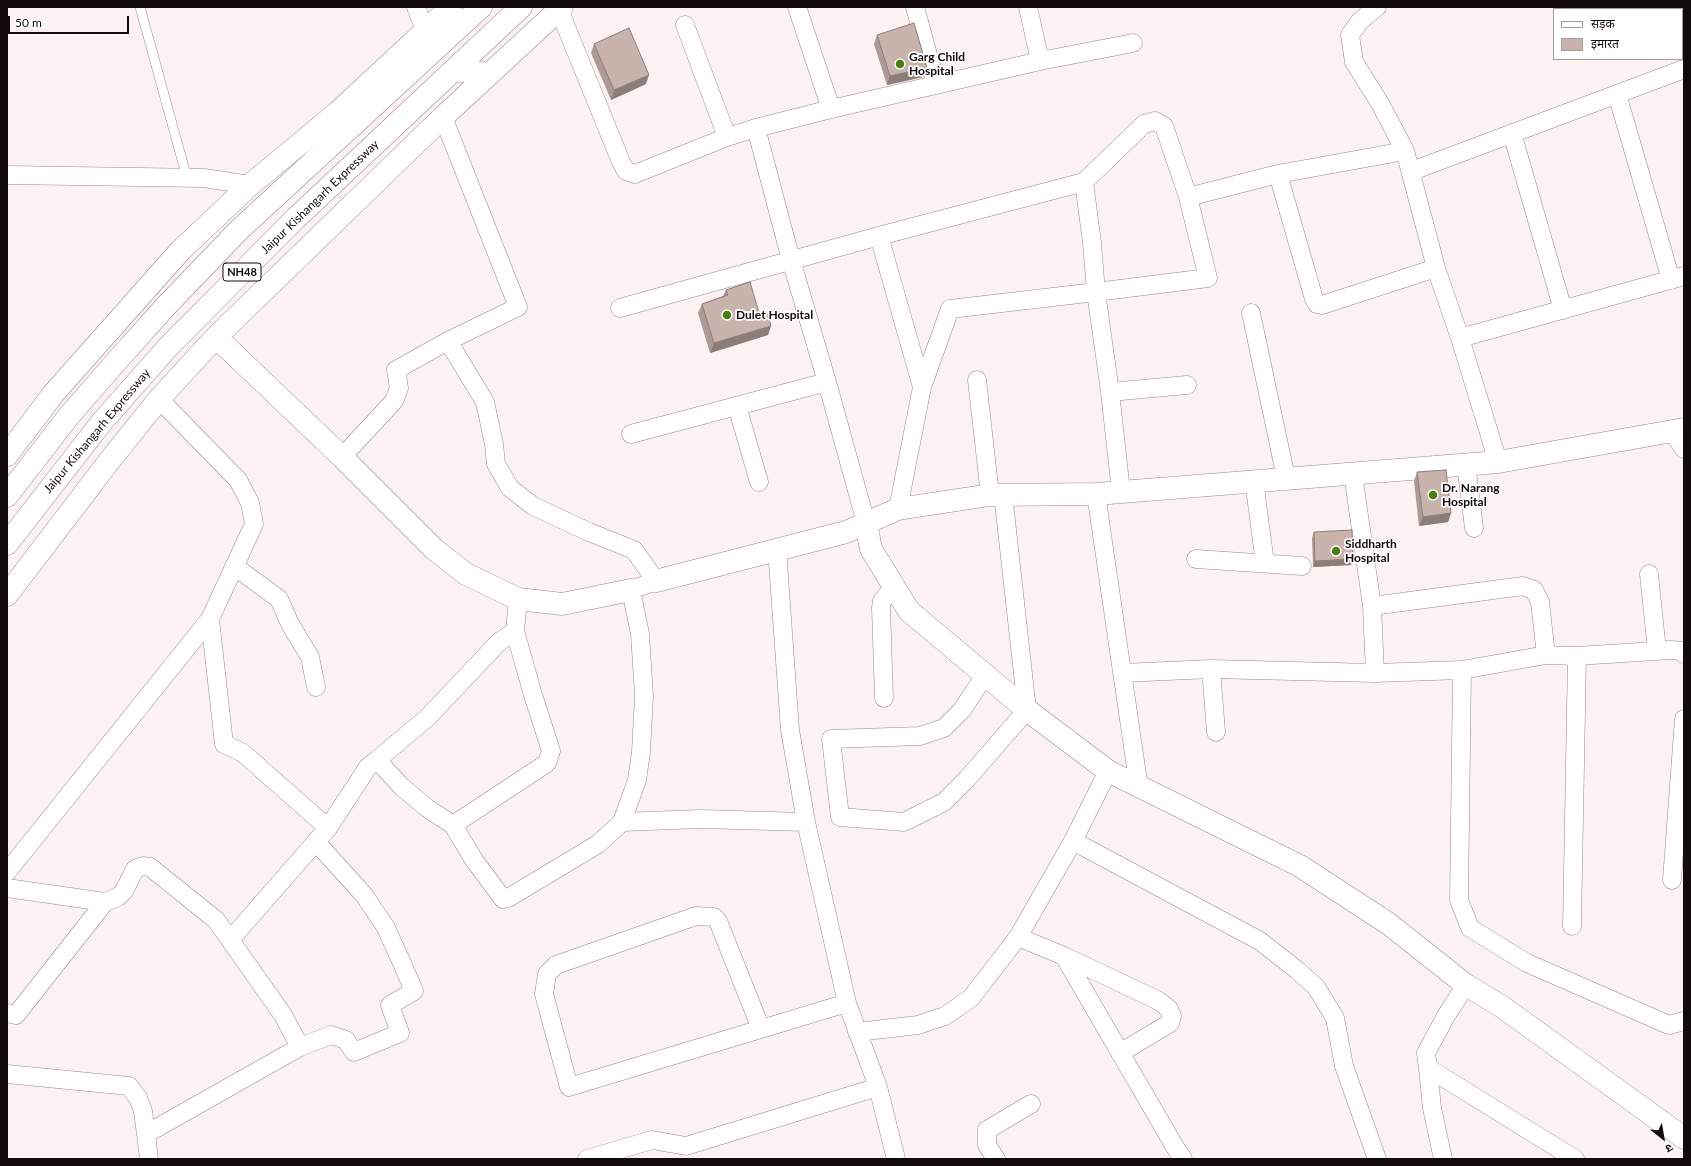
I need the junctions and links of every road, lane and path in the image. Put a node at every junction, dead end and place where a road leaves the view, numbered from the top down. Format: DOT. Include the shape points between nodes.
graph roads {
  1 [pos="140,7"];
  2 [pos="416,7"];
  3 [pos="481,7"];
  4 [pos="520,7"];
  5 [pos="797,7"];
  6 [pos="915,7"];
  7 [pos="1028,7"];
  8 [pos="1377,7"];
  9 [pos="560,8"];
  10 [pos="437,16"];
  11 [pos="684,26"];
  12 [pos="1133,43"];
  13 [pos="434,51"];
  14 [pos="1040,60"];
  15 [pos="1684,68"];
  16 [pos="454,70"];
  17 [pos="489,74"];
  18 [pos="936,84"];
  19 [pos="1617,94"];
  20 [pos="831,109"];
  21 [pos="443,117"];
  22 [pos="756,128"];
  23 [pos="1512,133"];
  24 [pos="727,137"];
  25 [pos="1405,151"];
  26 [pos="1412,171"];
  27 [pos="1278,174"];
  28 [pos="7,175"];
  29 [pos="187,178"];
  30 [pos="1084,182"];
  31 [pos="250,185"];
  32 [pos="1188,197"];
  33 [pos="879,236"];
  34 [pos="791,260"];
  35 [pos="1436,268"];
  36 [pos="1678,278"];
  37 [pos="1096,292"];
  38 [pos="620,308"];
  39 [pos="1562,310"];
  40 [pos="1252,313"];
  41 [pos="216,337"];
  42 [pos="1460,338"];
  43 [pos="448,340"];
  44 [pos="977,380"];
  45 [pos="827,382"];
  46 [pos="1187,385"];
  47 [pos="922,387"];
  48 [pos="1110,392"];
  49 [pos="159,399"];
  50 [pos="737,406"];
  51 [pos="631,434"];
  52 [pos="1680,436"];
  53 [pos="7,455"];
  54 [pos="342,457"];
  55 [pos="1498,462"];
  56 [pos="1466,464"];
  57 [pos="1353,474"];
  58 [pos="1286,478"];
  59 [pos="1254,481"];
  60 [pos="759,482"];
  61 [pos="1122,492"];
  62 [pos="1096,494"];
  63 [pos="996,495"];
  64 [pos="7,496"];
  65 [pos="898,509"];
  66 [pos="866,523"];
  67 [pos="1474,528"];
  68 [pos="7,544"];
  69 [pos="777,549"];
  70 [pos="1196,559"];
  71 [pos="1265,564"];
  72 [pos="234,566"];
  73 [pos="1302,566"];
  74 [pos="1649,574"];
  75 [pos="656,581"];
  76 [pos="631,590"];
  77 [pos="896,590"];
  78 [pos="7,595"];
  79 [pos="518,599"];
  80 [pos="1372,606"];
  81 [pos="210,619"];
  82 [pos="516,631"];
  83 [pos="1657,651"];
  84 [pos="1684,654"];
  85 [pos="1546,655"];
  86 [pos="1577,656"];
  87 [pos="1211,669"];
  88 [pos="1462,670"];
  89 [pos="1375,672"];
  90 [pos="1122,673"];
  91 [pos="985,675"];
  92 [pos="316,687"];
  93 [pos="884,698"];
  94 [pos="1027,710"];
  95 [pos="1684,719"];
  96 [pos="1216,732"];
  97 [pos="377,760"];
  98 [pos="1108,771"];
  99 [pos="1139,788"];
  100 [pos="622,822"];
  101 [pos="806,822"];
  102 [pos="453,825"];
  103 [pos="328,828"];
  104 [pos="1073,841"];
  105 [pos="316,842"];
  106 [pos="1680,843"];
  107 [pos="7,872"];
  108 [pos="1672,880"];
  109 [pos="7,888"];
  110 [pos="105,902"];
  111 [pos="1572,926"];
  112 [pos="1018,937"];
  113 [pos="230,940"];
  114 [pos="1064,956"];
  115 [pos="1466,985"];
  116 [pos="847,1003"];
  117 [pos="7,1014"];
  118 [pos="1684,1021"];
  119 [pos="761,1029"];
  120 [pos="857,1032"];
  121 [pos="300,1047"];
  122 [pos="1120,1053"];
  123 [pos="1428,1068"];
  124 [pos="7,1074"];
  125 [pos="878,1087"];
  126 [pos="1031,1104"];
  127 [pos="146,1134"];
  128 [pos="1684,1138"];
  129 [pos="149,1159"];
  130 [pos="587,1159"];
  131 [pos="896,1159"];
  132 [pos="996,1159"];
  133 [pos="1183,1159"];
  134 [pos="1376,1159"];
  135 [pos="1443,1159"];
  136 [pos="1575,1159"];
  1 -- 29 [label="lane"];
  2 -- 10 [label="street"];
  3 -- 13 [label="main road, NH48"];
  4 -- 16 [label="main road, Jaipur Kishangarh Expressway / NH48"];
  5 -- 20 [label="street"];
  6 -- 18 [label="street"];
  7 -- 14 [label="street"];
  8 -- 25 [label="street" via="1360,21 1350,35 1354,62 1381,105"];
  9 -- 17 [label="main road"];
  9 -- 24 [label="street" via="626,171 635,174"];
  10 -- 13 [label="main road" via="438,30 433,39"];
  10 -- 31 [label="main road" via="338,112"];
  11 -- 24 [label="street"];
  12 -- 14 [label="street"];
  13 -- 64 [label="main road, NH48" via="239,230 166,306 68,417"];
  14 -- 18 [label="street"];
  15 -- 19 [label="street"];
  16 -- 17 [label="main road"];
  16 -- 68 [label="main road, Jaipur Kishangarh Expressway / NH48" via="296,218 168,347 101,423"];
  17 -- 21 [label="main road"];
  18 -- 20 [label="street"];
  19 -- 23 [label="street"];
  19 -- 36 [label="street"];
  20 -- 22 [label="street"];
  21 -- 41 [label="main road"];
  21 -- 43 [label="street" via="518,307"];
  22 -- 24 [label="street"];
  22 -- 34 [label="street"];
  23 -- 26 [label="street"];
  23 -- 39 [label="street"];
  25 -- 26 [label="street"];
  25 -- 27 [label="street"];
  26 -- 35 [label="street"];
  27 -- 32 [label="street"];
  27 -- 35 [label="street" via="1317,304 1322,305"];
  28 -- 29 [label="street"];
  29 -- 31 [label="street"];
  30 -- 32 [label="street" via="1144,124 1155,121 1164,126"];
  30 -- 33 [label="street"];
  30 -- 37 [label="street"];
  31 -- 53 [label="main road" via="164,268 54,393"];
  32 -- 37 [label="street" via="1208,278"];
  33 -- 34 [label="street"];
  33 -- 47 [label="street"];
  34 -- 38 [label="street"];
  34 -- 45 [label="street"];
  35 -- 42 [label="street"];
  36 -- 39 [label="street"];
  37 -- 47 [label="street" via="950,308"];
  37 -- 48 [label="street"];
  39 -- 42 [label="street"];
  40 -- 58 [label="street"];
  41 -- 49 [label="main road"];
  41 -- 54 [label="main road"];
  42 -- 55 [label="street"];
  43 -- 54 [label="street" via="396,370 399,388 394,401"];
  43 -- 75 [label="street" via="484,402 496,464 510,488 533,506 634,550"];
  44 -- 63 [label="street"];
  45 -- 50 [label="street"];
  45 -- 66 [label="street"];
  46 -- 48 [label="street"];
  47 -- 65 [label="street"];
  48 -- 61 [label="street"];
  49 -- 72 [label="street" via="238,480 250,503 254,524"];
  49 -- 78 [label="main road"];
  50 -- 51 [label="street"];
  50 -- 60 [label="street"];
  52 -- 55 [label="main road"];
  54 -- 79 [label="main road" via="434,549 466,574"];
  55 -- 56 [label="main road"];
  56 -- 57 [label="main road"];
  56 -- 67 [label="street"];
  57 -- 58 [label="main road"];
  57 -- 80 [label="street"];
  58 -- 59 [label="main road"];
  59 -- 61 [label="main road"];
  59 -- 71 [label="street"];
  61 -- 62 [label="main road"];
  62 -- 63 [label="main road"];
  62 -- 90 [label="street"];
  63 -- 65 [label="main road"];
  63 -- 94 [label="street"];
  65 -- 66 [label="main road"];
  66 -- 69 [label="main road" via="846,532"];
  66 -- 77 [label="main road" via="871,549"];
  69 -- 75 [label="main road"];
  69 -- 101 [label="street" via="790,730"];
  70 -- 71 [label="street"];
  71 -- 73 [label="street"];
  72 -- 81 [label="street"];
  72 -- 92 [label="street" via="278,600 310,657"];
  74 -- 83 [label="street"];
  75 -- 76 [label="street"];
  76 -- 79 [label="main road" via="562,604"];
  76 -- 100 [label="street" via="640,634 644,696 637,780"];
  77 -- 91 [label="main road" via="909,611"];
  77 -- 93 [label="street" via="882,601 881,608"];
  79 -- 82 [label="street"];
  80 -- 85 [label="street" via="1523,586 1534,590 1540,602"];
  80 -- 89 [label="street"];
  81 -- 103 [label="street" via="224,744 243,753"];
  81 -- 107 [label="street"];
  82 -- 97 [label="street" via="499,642 428,717"];
  82 -- 102 [label="street" via="551,751 547,763"];
  83 -- 84 [label="street" via="1682,651"];
  83 -- 86 [label="street"];
  85 -- 86 [label="street"];
  85 -- 88 [label="street"];
  86 -- 111 [label="street"];
  87 -- 89 [label="street"];
  87 -- 90 [label="street"];
  87 -- 96 [label="street"];
  88 -- 89 [label="street"];
  88 -- 118 [label="street" via="1459,900 1470,928 1527,963 1669,1025"];
  90 -- 99 [label="street"];
  91 -- 94 [label="main road"];
  91 -- 94 [label="street" via="962,710 944,728 920,736 831,739 840,817 904,822 944,802"];
  94 -- 98 [label="main road"];
  95 -- 106 [label="street"];
  97 -- 102 [label="street" via="402,787"];
  97 -- 103 [label="street" via="368,768"];
  98 -- 99 [label="main road"];
  98 -- 104 [label="street"];
  99 -- 115 [label="main road" via="1300,866 1388,924"];
  100 -- 101 [label="street" via="701,819"];
  100 -- 102 [label="street" via="598,844 503,899 474,860"];
  101 -- 116 [label="street"];
  103 -- 105 [label="street"];
  104 -- 112 [label="street"];
  104 -- 134 [label="street" via="1260,941 1316,987 1335,1018 1344,1066"];
  105 -- 113 [label="street"];
  105 -- 121 [label="street" via="368,902 385,926 414,991 390,1005 400,1033 354,1052 346,1040 331,1035"];
  106 -- 108 [label="street"];
  109 -- 110 [label="street"];
  110 -- 113 [label="street" via="118,897 124,891 136,869 150,867 216,920"];
  110 -- 117 [label="street" via="16,1015"];
  112 -- 114 [label="street"];
  112 -- 120 [label="street" via="971,998 945,1016 918,1025"];
  113 -- 121 [label="street" via="283,1015"];
  114 -- 122 [label="street"];
  114 -- 122 [label="street" via="1159,1001 1169,1009 1172,1016 1170,1023"];
  115 -- 123 [label="street" via="1426,1053"];
  115 -- 128 [label="main road" via="1501,1006"];
  116 -- 119 [label="street"];
  116 -- 120 [label="street"];
  119 -- 119 [label="street" via="718,921 714,917 696,916 556,965 546,974 544,994 569,1087"];
  120 -- 125 [label="street"];
  121 -- 127 [label="street"];
  122 -- 133 [label="street"];
  123 -- 135 [label="street" via="1432,1108"];
  123 -- 136 [label="street"];
  124 -- 127 [label="street" via="129,1086 143,1111"];
  125 -- 130 [label="street" via="686,1146 652,1140"];
  125 -- 131 [label="street"];
  126 -- 132 [label="street" via="987,1130 987,1146"];
  127 -- 129 [label="street"];
}
